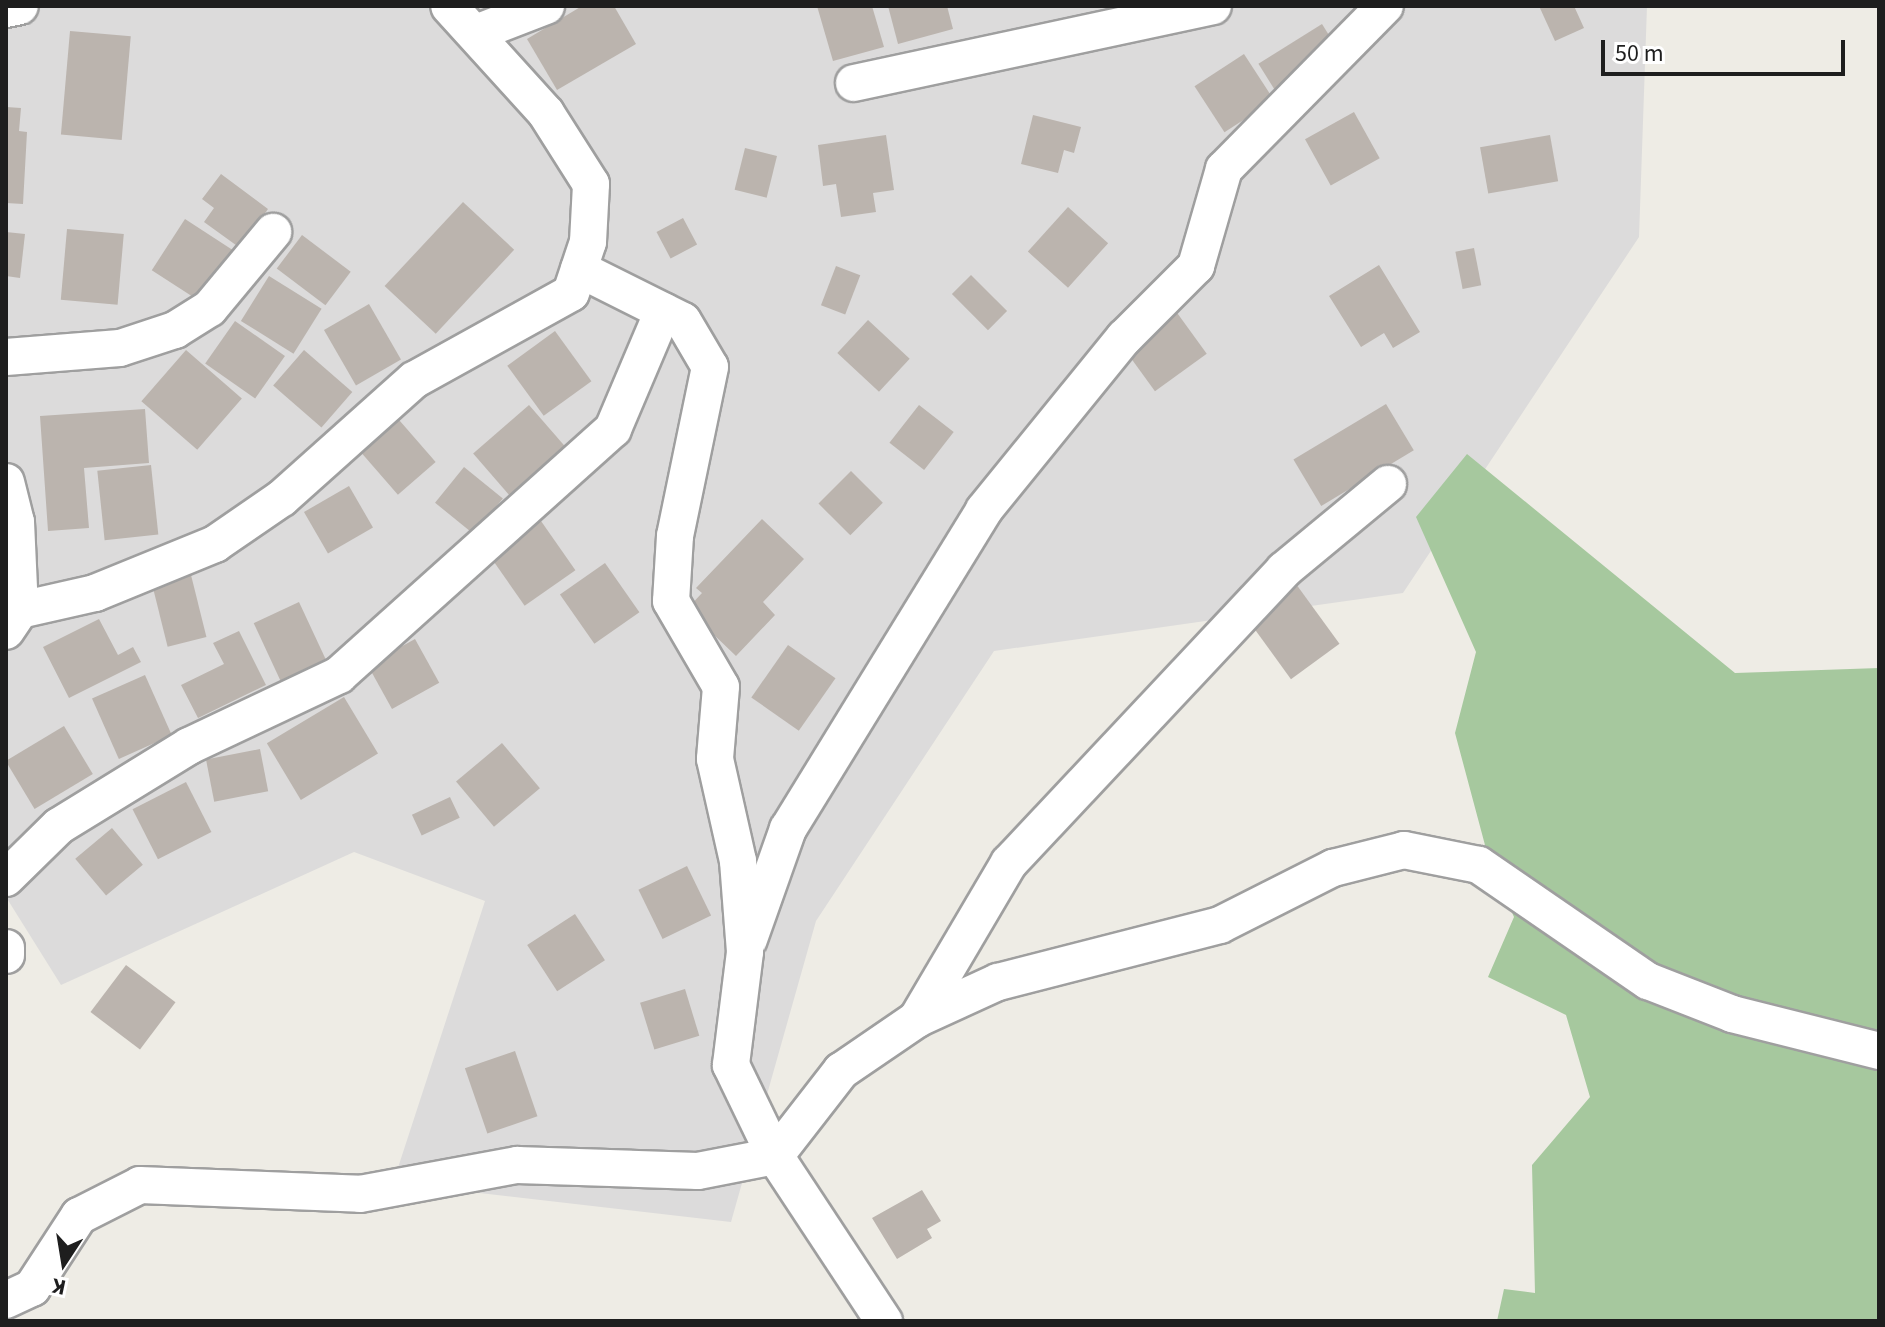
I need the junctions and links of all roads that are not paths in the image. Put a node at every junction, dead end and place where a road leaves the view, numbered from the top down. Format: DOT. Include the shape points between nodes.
graph roads {
  1 [pos="20,6"];
  2 [pos="449,6"];
  3 [pos="546,6"];
  4 [pos="1213,6"];
  5 [pos="1385,6"];
  6 [pos="6,9"];
  7 [pos="476,33"];
  8 [pos="854,83"];
  9 [pos="273,232"];
  10 [pos="579,269"];
  11 [pos="663,311"];
  12 [pos="6,357"];
  13 [pos="6,482"];
  14 [pos="1388,484"];
  15 [pos="13,621"];
  16 [pos="6,878"];
  17 [pos="6,948"];
  18 [pos="745,952"];
  19 [pos="6,955"];
  20 [pos="917,1019"];
  21 [pos="1879,1051"];
  22 [pos="775,1156"];
  23 [pos="6,1300"];
  24 [pos="884,1321"];
  1 -- 6 [label="street"];
  2 -- 7 [label="street"];
  3 -- 7 [label="street"];
  4 -- 8 [label="street"];
  5 -- 18 [label="street" via="1224,169 1196,266 1124,338 984,510 788,829"];
  7 -- 10 [label="street" via="546,113 591,184"];
  9 -- 12 [label="street" via="210,308 175,330 120,348"];
  10 -- 11 [label="street"];
  10 -- 15 [label="street" via="571,293 414,380 282,498 215,544"];
  11 -- 16 [label="street" via="613,429 339,675 189,746 59,826"];
  11 -- 18 [label="street" via="683,321 710,367 675,536 671,601 721,687 715,759 738,861"];
  13 -- 15 [label="street" via="16,522"];
  14 -- 20 [label="street" via="1284,570 1009,863"];
  17 -- 19 [label="street"];
  18 -- 22 [label="street" via="731,1065"];
  20 -- 21 [label="street" via="998,982 1220,925 1333,868 1404,850 1479,865 1648,981 1732,1014"];
  20 -- 22 [label="street" via="841,1071"];
  22 -- 23 [label="street" via="698,1171 517,1165 360,1194 140,1185 79,1216 32,1288"];
  22 -- 24 [label="street"];
}
